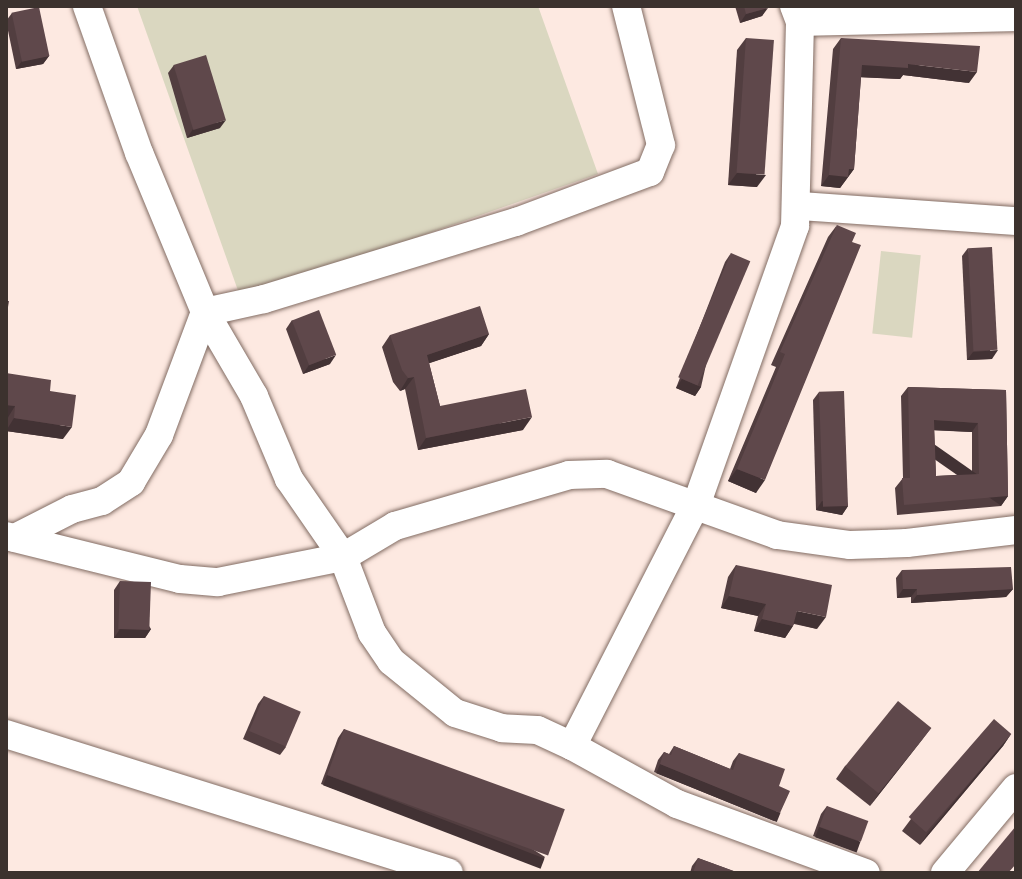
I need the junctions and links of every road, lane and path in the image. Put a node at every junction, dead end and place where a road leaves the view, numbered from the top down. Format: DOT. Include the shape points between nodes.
graph roads {
  1 [pos="87,6"];
  2 [pos="626,6"];
  3 [pos="797,14"];
  4 [pos="1016,17"];
  5 [pos="800,206"];
  6 [pos="1016,221"];
  7 [pos="205,312"];
  8 [pos="697,502"];
  9 [pos="1016,530"];
  10 [pos="10,537"];
  11 [pos="343,557"];
  12 [pos="6,734"];
  13 [pos="572,746"];
  14 [pos="1016,788"];
  15 [pos="449,873"];
  16 [pos="866,873"];
  17 [pos="945,873"];
  1 -- 7 [label="street" via="139,153"];
  2 -- 7 [label="street" via="661,145 650,172 516,222"];
  3 -- 4 [label="street"];
  3 -- 5 [label="street"];
  5 -- 6 [label="street"];
  5 -- 8 [label="street"];
  7 -- 10 [label="street" via="159,435 131,482 102,501"];
  7 -- 11 [label="street" via="254,396 289,479"];
  8 -- 9 [label="street" via="777,535 850,545 971,539"];
  8 -- 11 [label="street" via="607,474 569,475 395,526"];
  8 -- 13 [label="street"];
  10 -- 11 [label="street" via="180,579 218,582"];
  11 -- 13 [label="street" via="372,633 418,686 481,723 537,730"];
  12 -- 15 [label="street"];
  13 -- 16 [label="street" via="701,814"];
  14 -- 17 [label="street"];
}
